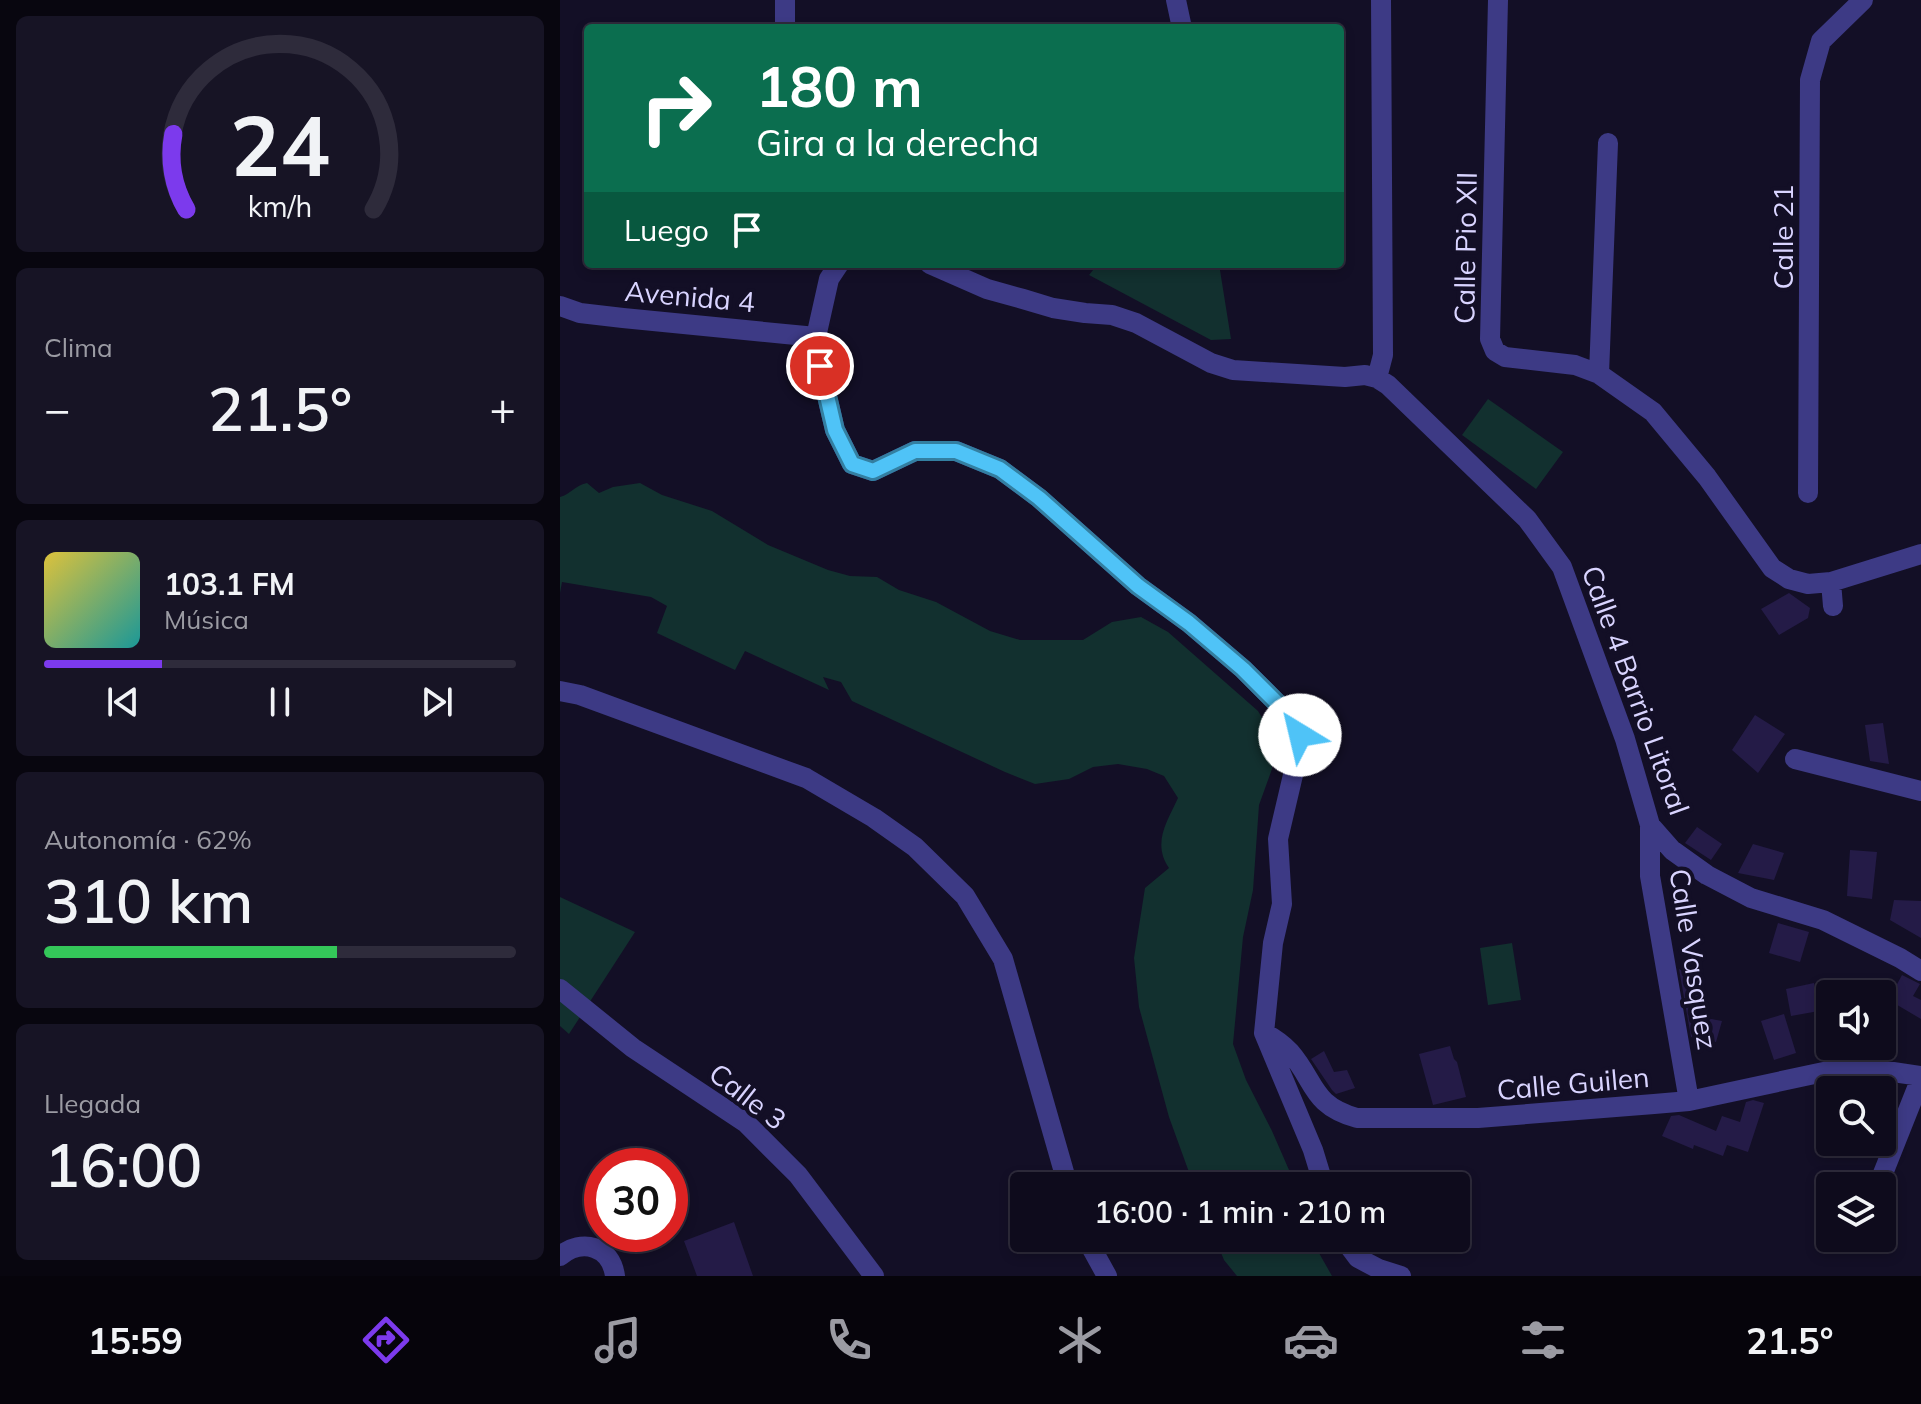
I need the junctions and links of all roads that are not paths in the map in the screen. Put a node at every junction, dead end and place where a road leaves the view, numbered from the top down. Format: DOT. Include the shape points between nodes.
graph roads {
  1 [pos="785,0"];
  2 [pos="1176,0"];
  3 [pos="1381,0"];
  4 [pos="1498,0"];
  5 [pos="1863,0"];
  6 [pos="785,24"];
  7 [pos="1181,24"];
  8 [pos="1608,143"];
  9 [pos="939,268"];
  10 [pos="830,269"];
  11 [pos="560,306"];
  12 [pos="816,337"];
  13 [pos="1599,374"];
  14 [pos="1377,378"];
  15 [pos="1808,493"];
  16 [pos="1921,554"];
  17 [pos="1831,582"];
  18 [pos="1833,606"];
  19 [pos="560,691"];
  20 [pos="1795,759"];
  21 [pos="1921,791"];
  22 [pos="1650,825"];
  23 [pos="1921,971"];
  24 [pos="560,989"];
  25 [pos="1264,1033"];
  26 [pos="1921,1077"];
  27 [pos="1689,1101"];
  28 [pos="1064,1172"];
  29 [pos="1320,1172"];
  30 [pos="1884,1172"];
  31 [pos="564,1246"];
  32 [pos="1094,1252"];
  33 [pos="1354,1252"];
  34 [pos="615,1276"];
  35 [pos="874,1276"];
  36 [pos="1107,1276"];
  37 [pos="1401,1276"];
  1 -- 6 [label="street"];
  2 -- 7 [label="street"];
  3 -- 14 [label="street" via="1383,355"];
  4 -- 13 [label="street, Calle Pio XII" via="1490,339 1505,357 1575,365"];
  5 -- 15 [label="street, Calle 21" via="1821,41 1810,80"];
  8 -- 13 [label="street"];
  9 -- 14 [label="street" via="1053,308 1136,323 1233,370"];
  10 -- 12 [label="street"];
  11 -- 12 [label="street, Avenida 4" via="580,313"];
  12 -- 25 [label="street" via="835,430 852,464 873,471 915,451 956,451 1000,469 1200,632 1292,718 1300,735 1278,839 1282,904"];
  13 -- 17 [label="street, Calle Pio XII" via="1653,412 1772,568 1808,584"];
  14 -- 22 [label="street, Calle 4 Barrio Litoral" via="1527,519 1562,567 1625,739"];
  16 -- 17 [label="street"];
  17 -- 18 [label="street"];
  19 -- 28 [label="street" via="806,778 915,847 965,896 1003,959"];
  20 -- 21 [label="street"];
  22 -- 23 [label="street, Calle 4 Barrio Litoral" via="1672,850 1707,875 1751,898 1823,920"];
  22 -- 27 [label="street, Calle Vasquez" via="1650,876"];
  24 -- 35 [label="street, Calle 3" via="633,1048 746,1123 798,1175"];
  25 -- 27 [label="street, Calle Guilen" via="1289,1051 1320,1098 1357,1118 1478,1118"];
  25 -- 29 [label="street"];
  26 -- 27 [label="street, Calle Guilen" via="1833,1070"];
  26 -- 30 [label="street"];
  31 -- 34 [label="street" via="593,1247 611,1261"];
  32 -- 36 [label="street"];
  33 -- 37 [label="street"];
}
